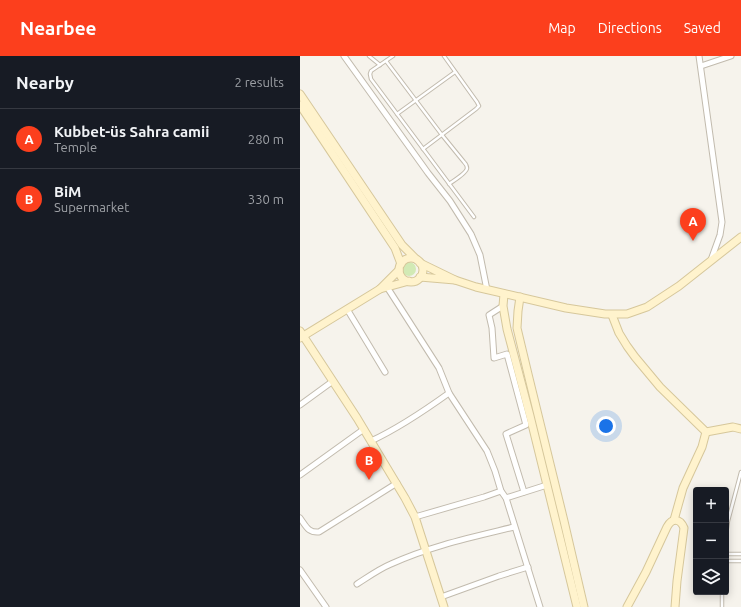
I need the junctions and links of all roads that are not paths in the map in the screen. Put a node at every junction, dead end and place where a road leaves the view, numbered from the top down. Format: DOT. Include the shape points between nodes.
graph roads {
  1 [pos="344,56"];
  2 [pos="369,56"];
  3 [pos="393,56"];
  4 [pos="444,56"];
  5 [pos="699,56"];
  6 [pos="731,56"];
  7 [pos="386,61"];
  8 [pos="380,65"];
  9 [pos="701,66"];
  10 [pos="455,72"];
  11 [pos="300,94"];
  12 [pos="416,100"];
  13 [pos="303,107"];
  14 [pos="397,114"];
  15 [pos="442,135"];
  16 [pos="423,149"];
  17 [pos="449,184"];
  18 [pos="474,217"];
  19 [pos="741,236"];
  20 [pos="712,260"];
  21 [pos="418,262"];
  22 [pos="400,267"];
  23 [pos="420,278"];
  24 [pos="455,280"];
  25 [pos="408,281"];
  26 [pos="383,288"];
  27 [pos="487,290"];
  28 [pos="504,294"];
  29 [pos="520,297"];
  30 [pos="503,306"];
  31 [pos="346,309"];
  32 [pos="612,314"];
  33 [pos="301,335"];
  34 [pos="385,372"];
  35 [pos="333,381"];
  36 [pos="448,393"];
  37 [pos="300,405"];
  38 [pos="364,429"];
  39 [pos="741,429"];
  40 [pos="706,432"];
  41 [pos="371,441"];
  42 [pos="741,472"];
  43 [pos="300,475"];
  44 [pos="396,483"];
  45 [pos="547,485"];
  46 [pos="501,491"];
  47 [pos="524,492"];
  48 [pos="506,498"];
  49 [pos="415,517"];
  50 [pos="300,518"];
  51 [pos="674,520"];
  52 [pos="728,523"];
  53 [pos="514,527"];
  54 [pos="426,551"];
  55 [pos="729,554"];
  56 [pos="741,554"];
  57 [pos="729,560"];
  58 [pos="741,561"];
  59 [pos="528,567"];
  60 [pos="300,570"];
  61 [pos="357,584"];
  62 [pos="722,595"];
  63 [pos="441,598"];
  64 [pos="326,607"];
  65 [pos="444,607"];
  66 [pos="540,607"];
  67 [pos="576,607"];
  68 [pos="584,607"];
  69 [pos="627,607"];
  70 [pos="675,607"];
  71 [pos="722,607"];
  1 -- 27 [label="street" via="450,201 480,255"];
  2 -- 8 [label="lane"];
  3 -- 7 [label="lane"];
  4 -- 10 [label="lane"];
  5 -- 9 [label="street"];
  6 -- 9 [label="street"];
  7 -- 8 [label="lane"];
  7 -- 12 [label="lane"];
  8 -- 14 [label="lane" via="371,71 371,79"];
  9 -- 20 [label="street" via="722,222"];
  10 -- 12 [label="lane"];
  10 -- 15 [label="lane" via="479,106"];
  11 -- 13 [label="main road"];
  12 -- 14 [label="lane"];
  12 -- 15 [label="lane"];
  13 -- 21 [label="main road" via="402,245"];
  13 -- 22 [label="main road" via="395,248"];
  14 -- 16 [label="lane"];
  15 -- 16 [label="lane"];
  15 -- 17 [label="lane" via="467,166 465,172"];
  16 -- 17 [label="lane"];
  17 -- 18 [label="lane"];
  19 -- 20 [label="main road"];
  20 -- 32 [label="main road" via="647,307 627,314"];
  21 -- 22 [label="main road" via="411,258 404,260"];
  21 -- 23 [label="main road" via="422,267"];
  21 -- 24 [label="main road"];
  22 -- 25 [label="main road" via="402,278"];
  22 -- 26 [label="main road"];
  23 -- 24 [label="main road"];
  23 -- 25 [label="main road"];
  24 -- 27 [label="main road"];
  25 -- 26 [label="main road"];
  26 -- 31 [label="main road"];
  26 -- 36 [label="street" via="439,368"];
  27 -- 28 [label="main road"];
  28 -- 29 [label="main road"];
  28 -- 30 [label="main road"];
  29 -- 32 [label="main road" via="566,308"];
  29 -- 68 [label="main road" via="518,328"];
  30 -- 45 [label="main road"];
  30 -- 47 [label="street" via="489,315 494,358 507,354 526,425 506,434"];
  31 -- 33 [label="main road"];
  31 -- 34 [label="street"];
  32 -- 40 [label="main road" via="626,346 660,387"];
  33 -- 35 [label="main road"];
  35 -- 37 [label="street"];
  35 -- 38 [label="main road"];
  36 -- 41 [label="street" via="414,417"];
  36 -- 46 [label="street" via="487,451"];
  38 -- 41 [label="main road"];
  38 -- 43 [label="street"];
  39 -- 40 [label="main road" via="734,427"];
  40 -- 51 [label="main road" via="683,488"];
  41 -- 44 [label="main road"];
  42 -- 52 [label="lane"];
  44 -- 49 [label="main road"];
  44 -- 50 [label="street" via="319,532 309,530"];
  45 -- 47 [label="street"];
  45 -- 67 [label="main road"];
  46 -- 48 [label="street"];
  46 -- 49 [label="street"];
  47 -- 48 [label="street"];
  48 -- 53 [label="street"];
  49 -- 54 [label="main road"];
  51 -- 69 [label="main road" via="667,527"];
  51 -- 70 [label="main road" via="682,523 684,528"];
  53 -- 54 [label="street"];
  53 -- 59 [label="street"];
  54 -- 61 [label="street" via="390,564"];
  54 -- 63 [label="main road"];
  55 -- 56 [label="lane"];
  57 -- 58 [label="lane"];
  59 -- 63 [label="street"];
  59 -- 66 [label="street"];
  60 -- 64 [label="street"];
  62 -- 71 [label="lane"];
  63 -- 65 [label="main road"];
}
